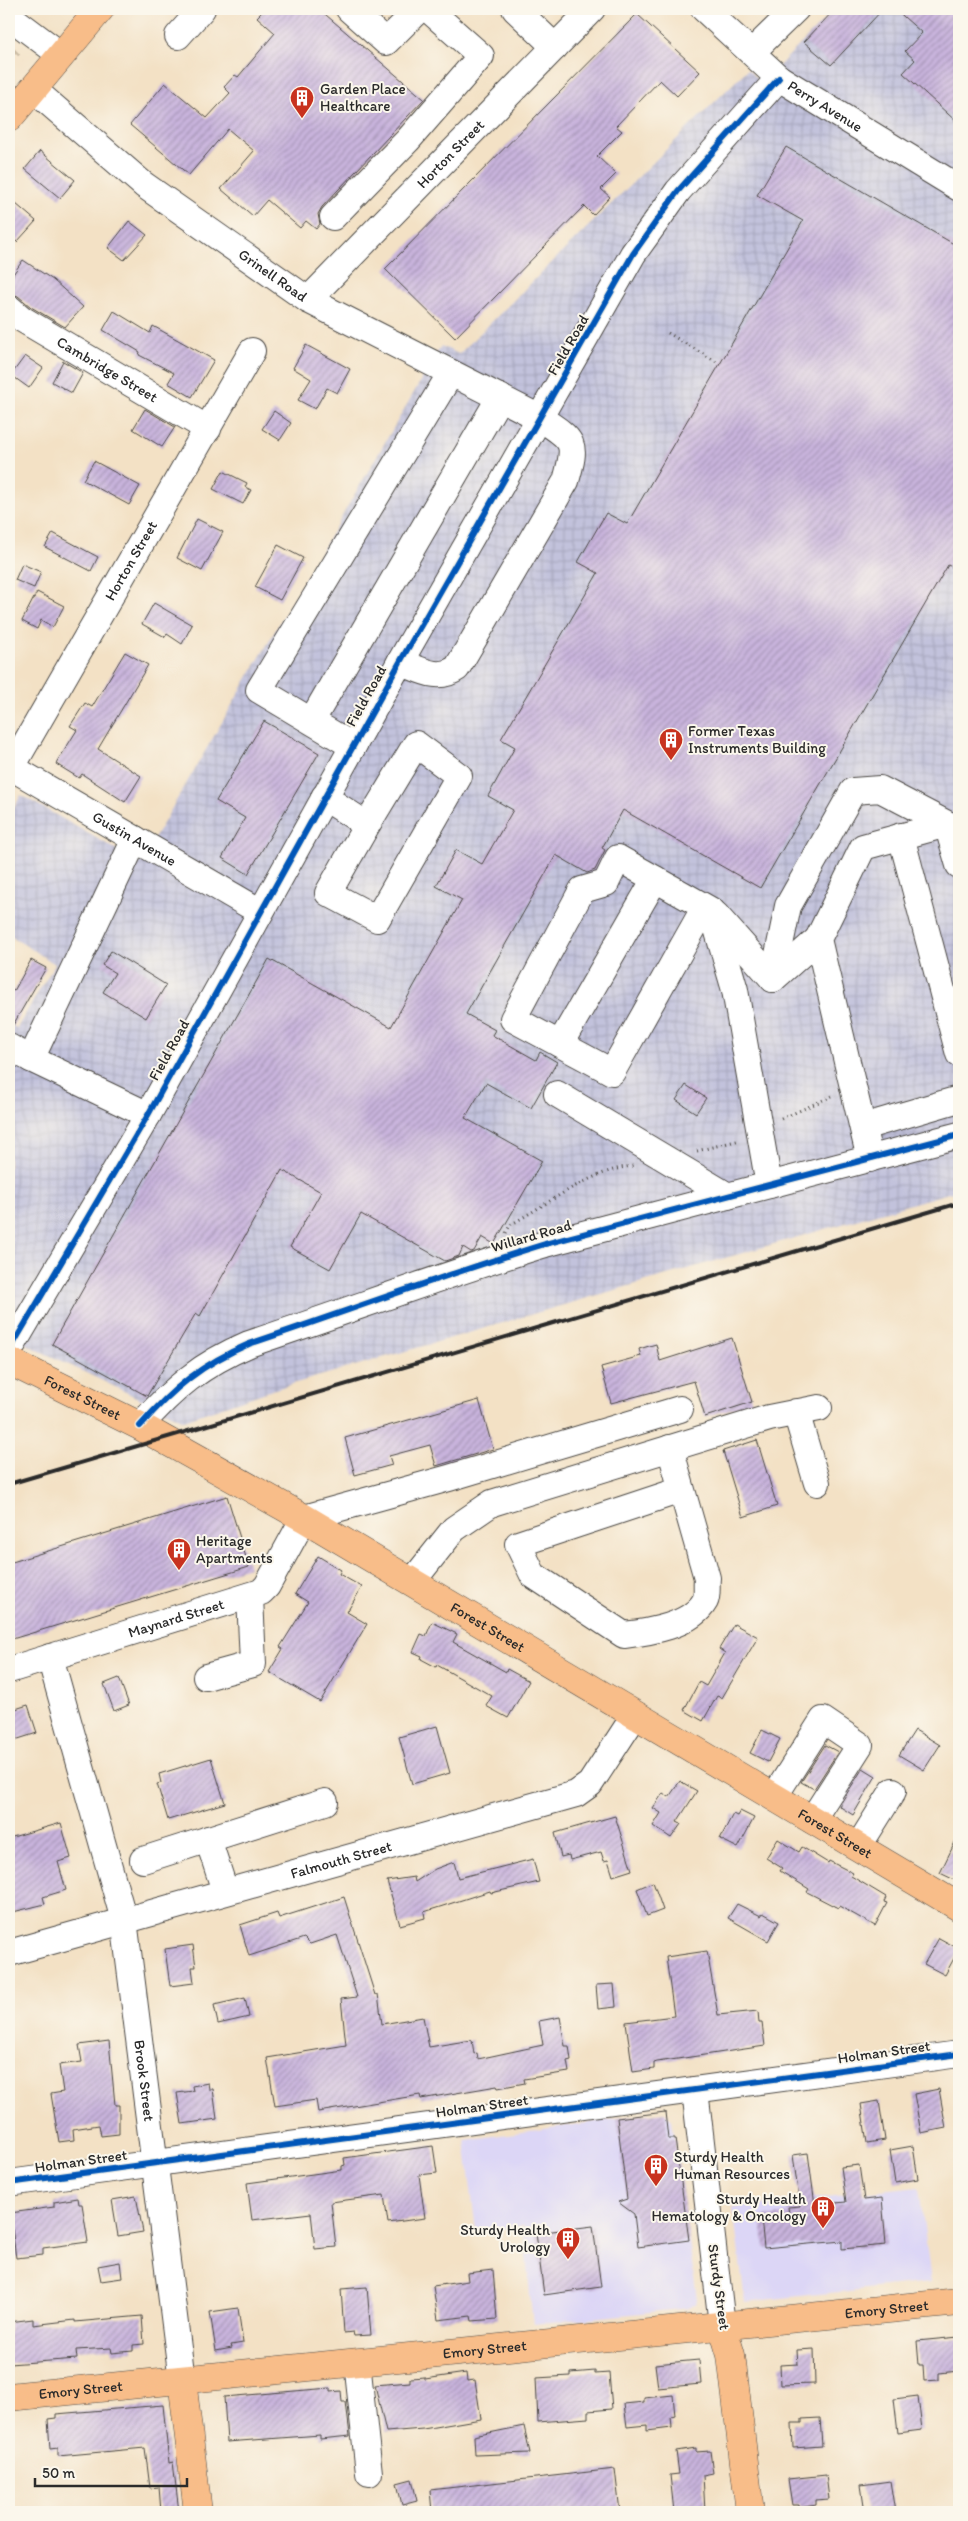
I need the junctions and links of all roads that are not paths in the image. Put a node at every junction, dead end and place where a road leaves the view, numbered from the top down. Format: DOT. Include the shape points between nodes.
graph roads {
  1 [pos="100,9"];
  2 [pos="202,9"];
  3 [pos="349,9"];
  4 [pos="418,9"];
  5 [pos="428,9"];
  6 [pos="515,9"];
  7 [pos="592,9"];
  8 [pos="704,9"];
  9 [pos="796,9"];
  10 [pos="13,25"];
  11 [pos="178,36"];
  12 [pos="555,47"];
  13 [pos="752,52"];
  14 [pos="61,55"];
  15 [pos="780,78"];
  16 [pos="33,89"];
  17 [pos="10,114"];
  18 [pos="959,188"];
  19 [pos="333,217"];
  20 [pos="308,300"];
  21 [pos="9,308"];
  22 [pos="252,350"];
  23 [pos="450,373"];
  24 [pos="500,398"];
  25 [pos="540,418"];
  26 [pos="208,429"];
  27 [pos="400,662"];
  28 [pos="312,720"];
  29 [pos="353,746"];
  30 [pos="10,768"];
  31 [pos="324,797"];
  32 [pos="947,824"];
  33 [pos="367,825"];
  34 [pos="901,836"];
  35 [pos="135,839"];
  36 [pos="959,866"];
  37 [pos="655,879"];
  38 [pos="709,909"];
  39 [pos="259,911"];
  40 [pos="818,939"];
  41 [pos="773,979"];
  42 [pos="560,1044"];
  43 [pos="20,1053"];
  44 [pos="959,1054"];
  45 [pos="557,1094"];
  46 [pos="959,1099"];
  47 [pos="148,1115"];
  48 [pos="863,1127"];
  49 [pos="959,1135"];
  50 [pos="870,1159"];
  51 [pos="769,1185"];
  52 [pos="728,1196"];
  53 [pos="9,1351"];
  54 [pos="9,1361"];
  55 [pos="680,1408"];
  56 [pos="140,1426"];
  57 [pos="670,1448"];
  58 [pos="817,1483"];
  59 [pos="681,1490"];
  60 [pos="304,1518"];
  61 [pos="412,1582"];
  62 [pos="250,1596"];
  63 [pos="50,1657"];
  64 [pos="9,1670"];
  65 [pos="206,1677"];
  66 [pos="635,1714"];
  67 [pos="893,1791"];
  68 [pos="774,1796"];
  69 [pos="325,1802"];
  70 [pos="812,1820"];
  71 [pos="208,1839"];
  72 [pos="858,1847"];
  73 [pos="143,1860"];
  74 [pos="225,1891"];
  75 [pos="959,1907"];
  76 [pos="124,1920"];
  77 [pos="9,1953"];
  78 [pos="959,2054"];
  79 [pos="695,2090"];
  80 [pos="154,2164"];
  81 [pos="9,2183"];
  82 [pos="959,2302"];
  83 [pos="722,2326"];
  84 [pos="357,2362"];
  85 [pos="182,2380"];
  86 [pos="9,2397"];
  87 [pos="369,2473"];
  88 [pos="198,2512"];
  89 [pos="750,2512"];
  1 -- 14 [label="main road"];
  2 -- 11 [label="street"];
  3 -- 4 [label="street" via="386,42"];
  5 -- 19 [label="street" via="481,56 408,140"];
  6 -- 12 [label="street"];
  7 -- 12 [label="street, Horton Street"];
  8 -- 13 [label="street, Perry Avenue"];
  9 -- 13 [label="street"];
  10 -- 14 [label="street"];
  12 -- 20 [label="street, Horton Street"];
  13 -- 15 [label="street, Perry Avenue"];
  14 -- 16 [label="main road"];
  15 -- 18 [label="street, Perry Avenue"];
  15 -- 25 [label="street, Field Road" via="678,191 654,224 633,254"];
  16 -- 17 [label="main road"];
  16 -- 20 [label="street, Grinell Road" via="144,185"];
  20 -- 23 [label="street, Grinell Road"];
  21 -- 26 [label="street, Cambridge Street" via="22,319"];
  22 -- 26 [label="street, Horton Street"];
  23 -- 24 [label="street, Grinell Road"];
  23 -- 28 [label="street" via="258,690"];
  24 -- 25 [label="street, Grinell Road"];
  24 -- 28 [label="street"];
  25 -- 27 [label="street, Field Road"];
  25 -- 27 [label="street, Grinell Road" via="569,440 573,454 566,482 456,668 449,674 438,676"];
  26 -- 30 [label="street, Horton Street"];
  27 -- 29 [label="street, Field Road"];
  28 -- 29 [label="street"];
  29 -- 31 [label="street, Field Road"];
  30 -- 35 [label="street, Gustin Avenue"];
  31 -- 33 [label="street"];
  31 -- 39 [label="street, Field Road"];
  32 -- 34 [label="street"];
  32 -- 36 [label="street"];
  32 -- 41 [label="street" via="880,789 853,791 788,906"];
  33 -- 33 [label="street" via="416,744 459,776 377,919 328,893"];
  34 -- 40 [label="street" via="863,847"];
  34 -- 44 [label="street"];
  35 -- 39 [label="street, Gustin Avenue"];
  35 -- 43 [label="street"];
  37 -- 38 [label="street"];
  37 -- 42 [label="street"];
  37 -- 42 [label="street" via="618,858 606,883 582,890 513,1019"];
  38 -- 41 [label="street"];
  38 -- 42 [label="street" via="612,1072"];
  38 -- 51 [label="street" via="735,990"];
  39 -- 47 [label="street, Field Road"];
  40 -- 41 [label="street"];
  40 -- 48 [label="street"];
  43 -- 47 [label="street"];
  45 -- 52 [label="street"];
  46 -- 48 [label="street"];
  47 -- 53 [label="street, Field Road"];
  48 -- 50 [label="street"];
  49 -- 50 [label="street, Willard Road"];
  50 -- 51 [label="street, Willard Road"];
  51 -- 52 [label="street, Willard Road"];
  52 -- 56 [label="street, Willard Road" via="484,1263 249,1344 189,1376"];
  54 -- 56 [label="main road, Forest Street"];
  55 -- 60 [label="street"];
  56 -- 60 [label="main road, Forest Street"];
  57 -- 58 [label="street" via="807,1410"];
  57 -- 59 [label="street"];
  57 -- 61 [label="street" via="492,1503 454,1529"];
  59 -- 59 [label="street" via="518,1544 533,1576 624,1635 662,1630 697,1612 706,1600 707,1578"];
  60 -- 61 [label="main road, Forest Street"];
  60 -- 62 [label="street, Maynard Street" via="267,1586"];
  61 -- 66 [label="main road, Forest Street"];
  62 -- 63 [label="street, Maynard Street"];
  62 -- 65 [label="street" via="253,1664"];
  63 -- 64 [label="street, Maynard Street"];
  63 -- 76 [label="street, Brook Street"];
  66 -- 68 [label="main road, Forest Street"];
  66 -- 74 [label="street, Falmouth Street" via="590,1784 576,1794"];
  67 -- 72 [label="street"];
  68 -- 70 [label="main road, Forest Street"];
  68 -- 70 [label="street" via="824,1720 860,1744"];
  69 -- 71 [label="street"];
  70 -- 72 [label="main road, Forest Street"];
  71 -- 73 [label="street"];
  71 -- 74 [label="street"];
  72 -- 75 [label="main road, Forest Street"];
  74 -- 76 [label="street, Falmouth Street"];
  76 -- 77 [label="street, Falmouth Street"];
  76 -- 80 [label="street, Brook Street"];
  78 -- 79 [label="street, Holman Street"];
  79 -- 80 [label="street, Holman Street"];
  79 -- 83 [label="street, Sturdy Street"];
  80 -- 81 [label="street, Holman Street"];
  80 -- 85 [label="street, Brook Street"];
  82 -- 83 [label="main road, Emory Street"];
  83 -- 84 [label="main road, Emory Street"];
  83 -- 89 [label="main road, Sturdy Street" via="731,2355"];
  84 -- 85 [label="main road, Emory Street"];
  84 -- 87 [label="street"];
  85 -- 86 [label="main road, Emory Street"];
  85 -- 88 [label="main road, Brook Street"];
}
